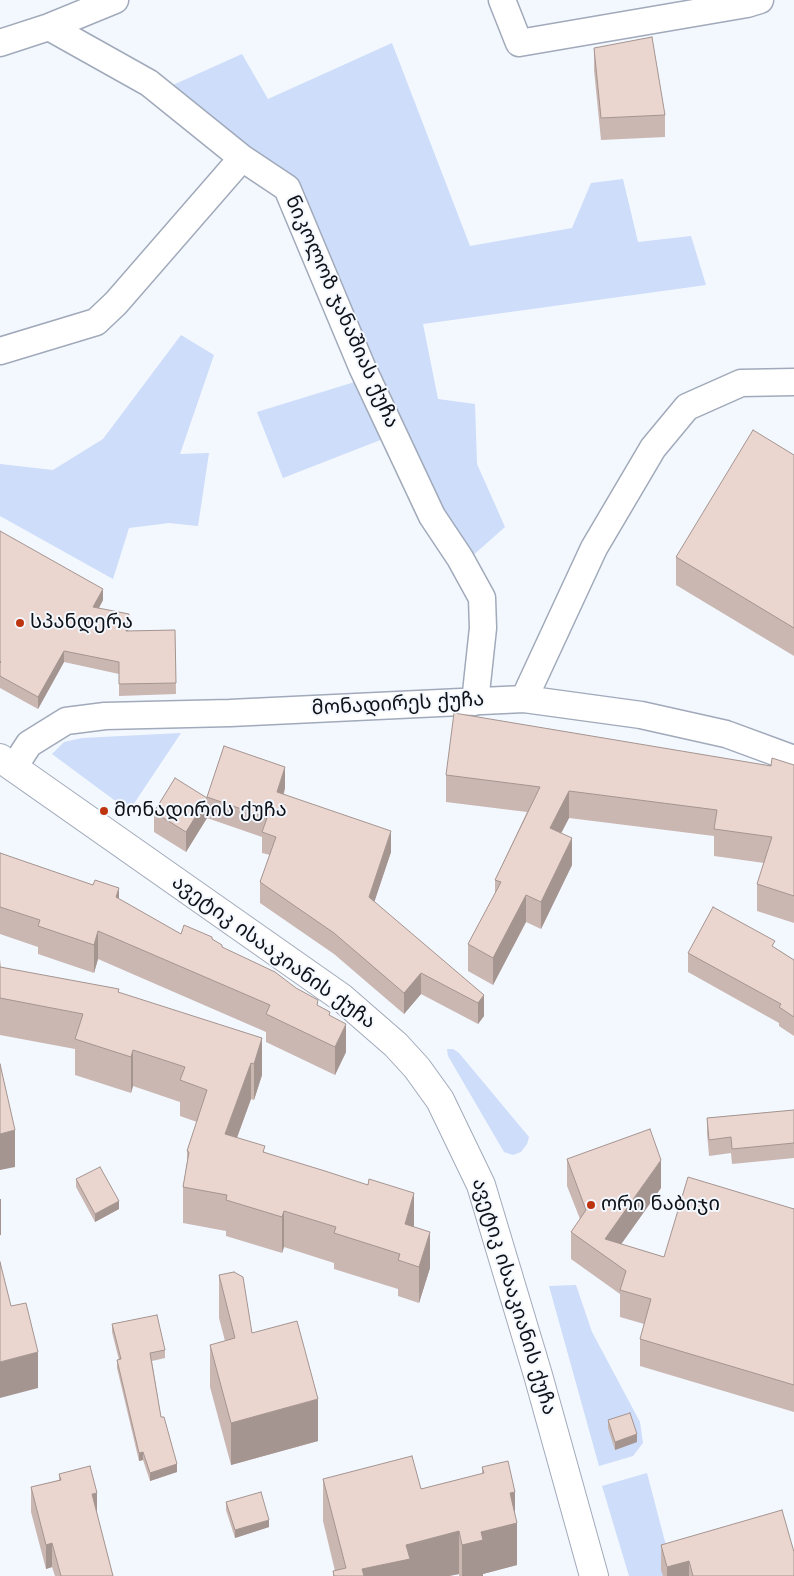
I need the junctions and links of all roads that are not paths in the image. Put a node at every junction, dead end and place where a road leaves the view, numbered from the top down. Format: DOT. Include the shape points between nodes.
graph roads {
  1 [pos="115,0"];
  2 [pos="502,0"];
  3 [pos="760,0"];
  4 [pos="49,27"];
  5 [pos="0,43"];
  6 [pos="242,158"];
  7 [pos="0,351"];
  8 [pos="794,382"];
  9 [pos="524,699"];
  10 [pos="475,702"];
  11 [pos="794,759"];
  12 [pos="7,763"];
  13 [pos="594,1576"];
  1 -- 4 [label="street"];
  2 -- 3 [label="street" via="519,43"];
  4 -- 5 [label="street"];
  4 -- 6 [label="street, ნიკოლოზ ჯანაშიას ქუჩა" via="149,84"];
  6 -- 7 [label="street" via="96,322"];
  6 -- 10 [label="street, ნიკოლოზ ჯანაშიას ქუჩა" via="287,188 362,367 432,516 482,598"];
  8 -- 9 [label="street" via="741,383 687,407 653,448 594,548"];
  9 -- 10 [label="street, მონადირეს ქუჩა"];
  9 -- 11 [label="street, მონადირეს ქუჩა" via="650,717 726,734"];
  10 -- 12 [label="street, მონადირეს ქუჩა" via="105,716 66,721 29,744"];
  12 -- 13 [label="main road, ავეტიკ ისააკიანის ქუჩა" via="342,998 417,1068 440,1100 481,1185"];
}
